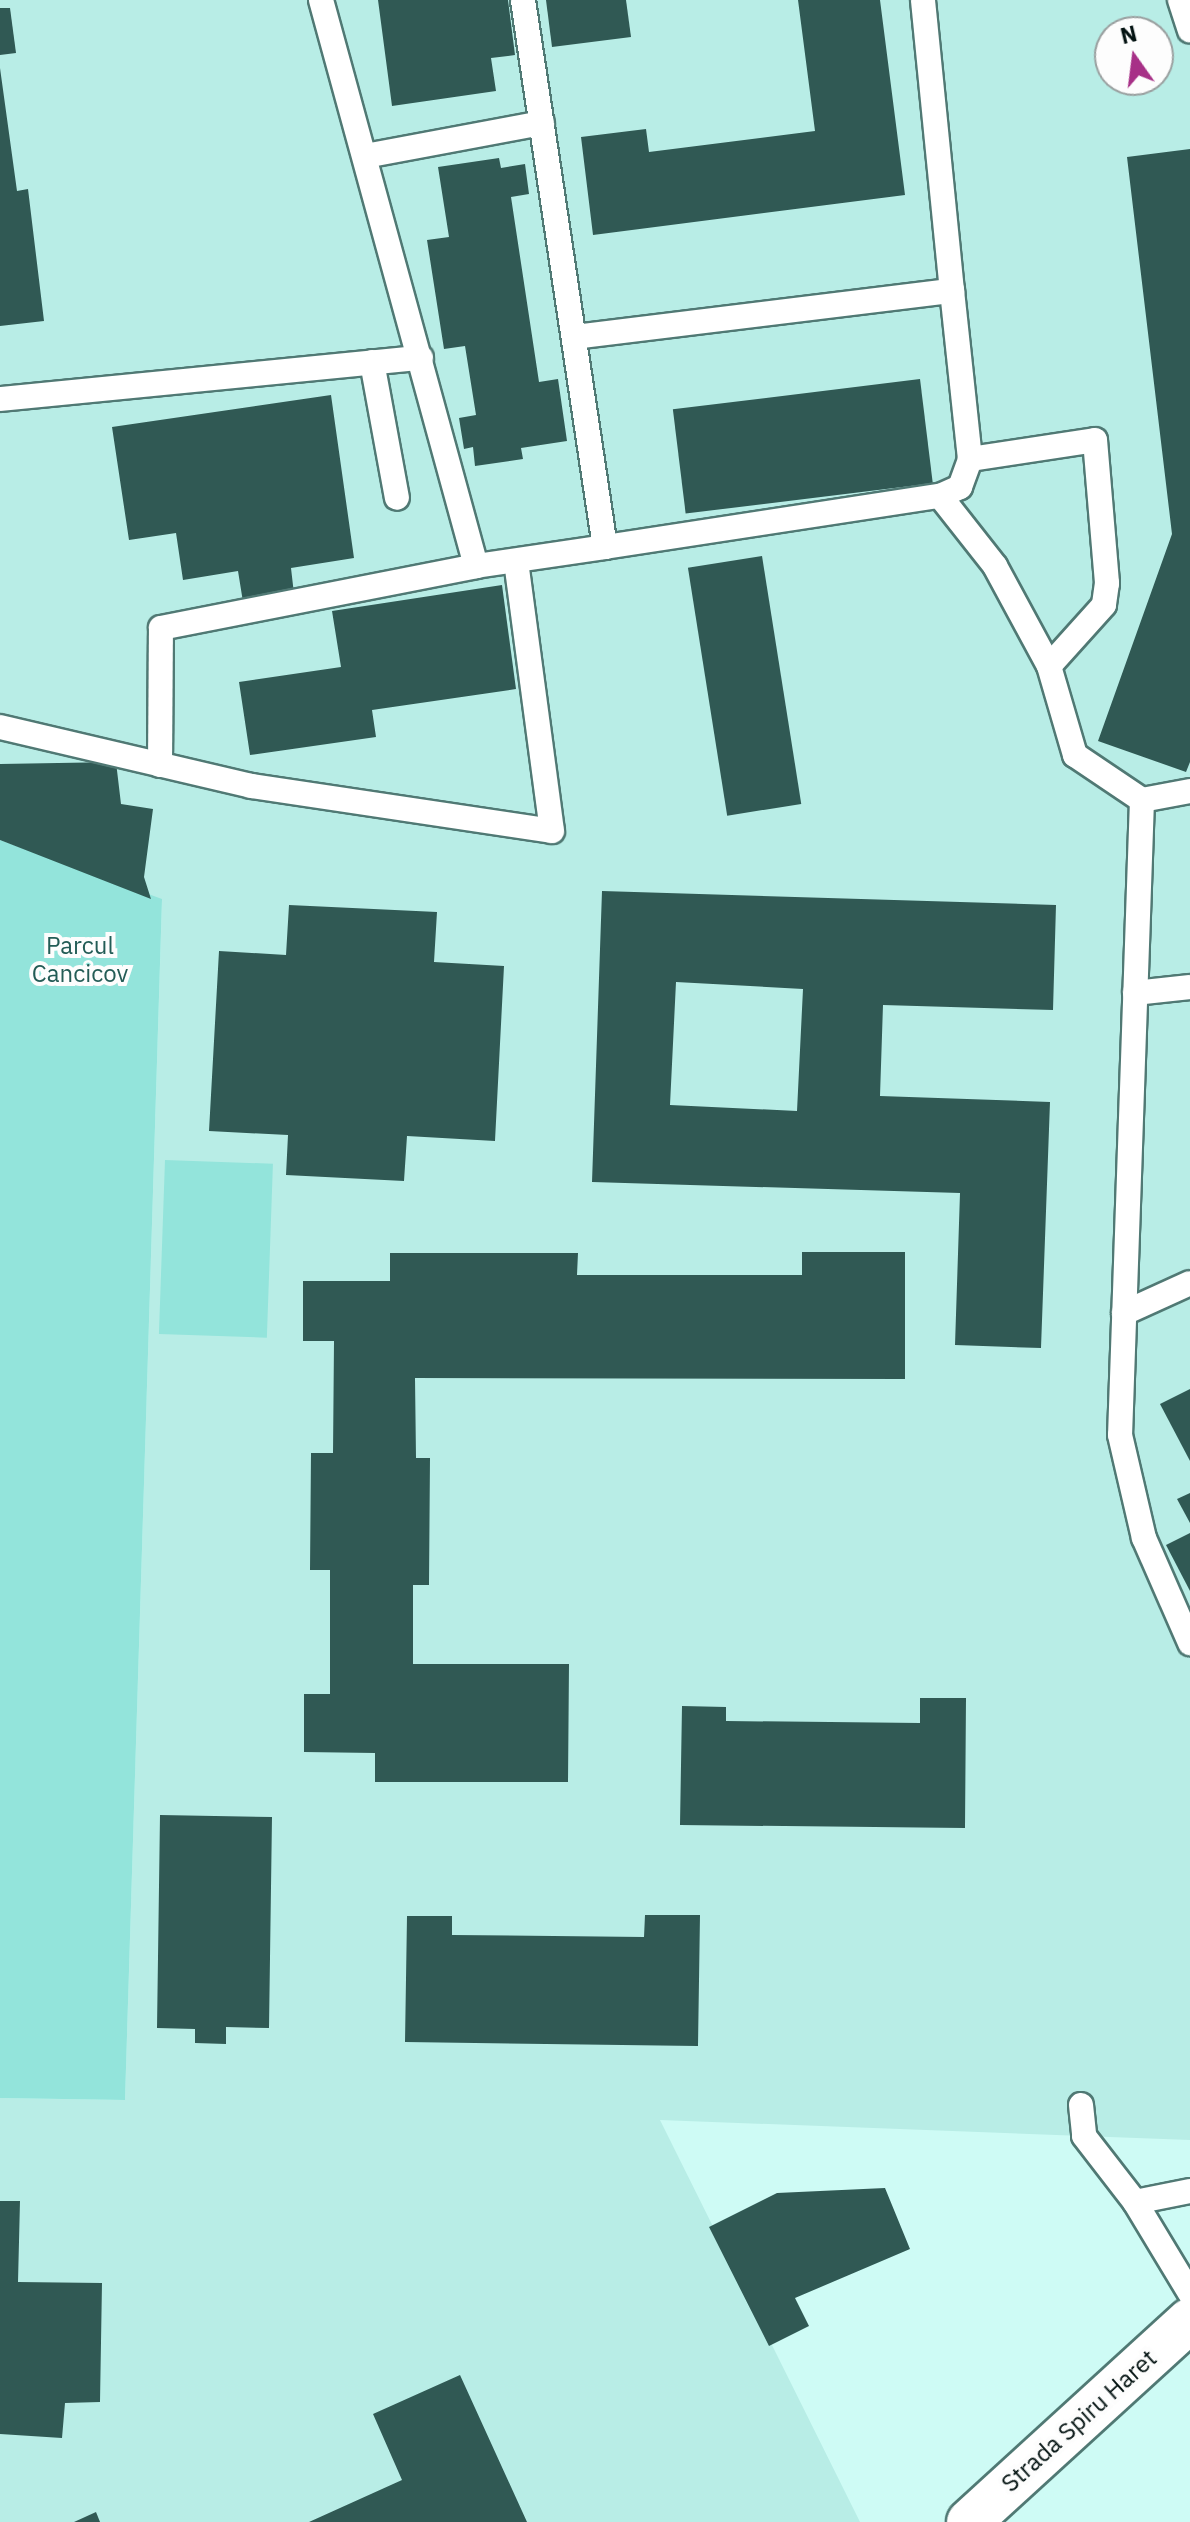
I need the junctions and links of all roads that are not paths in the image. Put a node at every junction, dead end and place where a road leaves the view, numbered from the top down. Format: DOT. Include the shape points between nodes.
graph roads {
  1 [pos="321,0"];
  2 [pos="523,0"];
  3 [pos="923,0"];
  4 [pos="1180,0"];
  5 [pos="1190,30"];
  6 [pos="542,123"];
  7 [pos="365,156"];
  8 [pos="952,291"];
  9 [pos="575,337"];
  10 [pos="421,358"];
  11 [pos="372,362"];
  12 [pos="0,399"];
  13 [pos="970,459"];
  14 [pos="940,496"];
  15 [pos="397,498"];
  16 [pos="605,547"];
  17 [pos="516,561"];
  18 [pos="476,566"];
  19 [pos="1049,666"];
  20 [pos="0,727"];
  21 [pos="160,765"];
  22 [pos="1190,791"];
  23 [pos="1142,800"];
  24 [pos="1190,987"];
  25 [pos="1135,993"];
  26 [pos="1190,1283"];
  27 [pos="1124,1313"];
  28 [pos="1190,1643"];
  29 [pos="1081,2105"];
  30 [pos="1190,2191"];
  31 [pos="1135,2202"];
  32 [pos="1190,2293"];
  33 [pos="1190,2320"];
  34 [pos="969,2522"];
  1 -- 7 [label="lane"];
  2 -- 6 [label="lane"];
  3 -- 8 [label="lane"];
  4 -- 5 [label="lane"];
  6 -- 7 [label="lane"];
  6 -- 9 [label="lane"];
  7 -- 10 [label="lane"];
  8 -- 9 [label="lane"];
  8 -- 13 [label="lane"];
  9 -- 16 [label="lane"];
  10 -- 11 [label="lane"];
  10 -- 18 [label="lane"];
  11 -- 12 [label="lane"];
  11 -- 15 [label="lane"];
  13 -- 14 [label="lane" via="960,487"];
  13 -- 19 [label="lane" via="1095,440 1107,583 1104,605"];
  14 -- 16 [label="lane"];
  14 -- 19 [label="lane" via="995,566"];
  16 -- 17 [label="lane"];
  17 -- 18 [label="lane"];
  17 -- 21 [label="lane" via="552,831 251,786"];
  18 -- 21 [label="lane" via="161,628"];
  19 -- 23 [label="lane" via="1075,755"];
  20 -- 21 [label="lane"];
  22 -- 23 [label="lane"];
  23 -- 25 [label="lane"];
  24 -- 25 [label="lane"];
  25 -- 27 [label="lane"];
  26 -- 27 [label="lane"];
  27 -- 28 [label="lane" via="1119,1398 1128,1483 1144,1538"];
  29 -- 31 [label="lane" via="1084,2136"];
  30 -- 31 [label="lane"];
  31 -- 32 [label="lane"];
  33 -- 34 [label="street, Strada Spiru Haret"];
}
